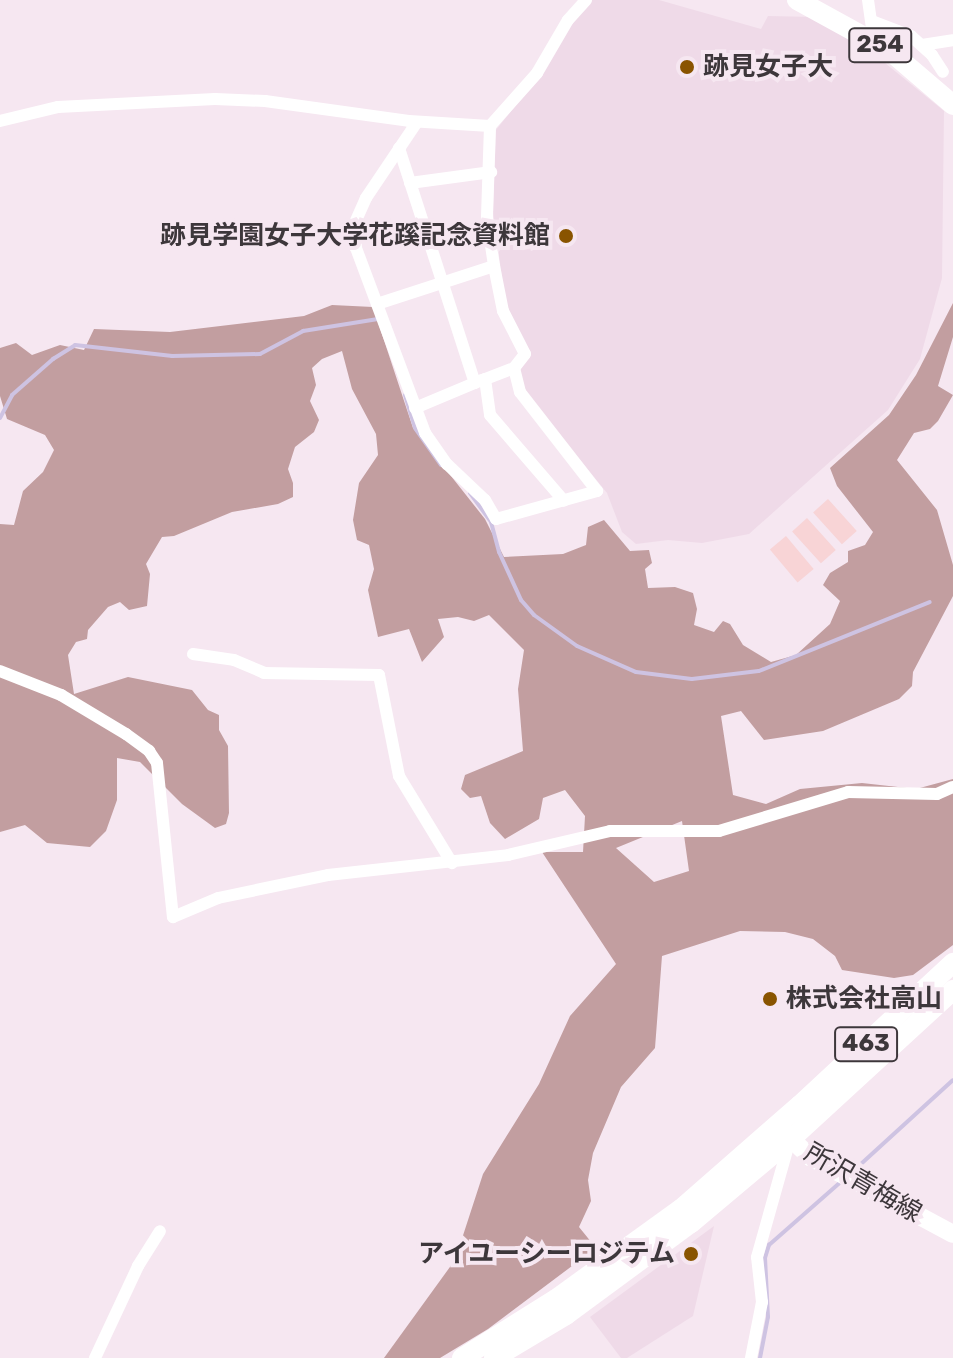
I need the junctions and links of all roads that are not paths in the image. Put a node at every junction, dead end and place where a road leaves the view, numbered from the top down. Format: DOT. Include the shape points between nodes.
graph roads {
  1 [pos="586,0"];
  2 [pos="797,0"];
  3 [pos="868,0"];
  4 [pos="872,30"];
  5 [pos="953,40"];
  6 [pos="924,47"];
  7 [pos="912,68"];
  8 [pos="943,72"];
  9 [pos="953,105"];
  10 [pos="0,121"];
  11 [pos="417,122"];
  12 [pos="490,126"];
  13 [pos="399,148"];
  14 [pos="491,172"];
  15 [pos="410,183"];
  16 [pos="494,266"];
  17 [pos="441,283"];
  18 [pos="377,304"];
  19 [pos="514,368"];
  20 [pos="480,381"];
  21 [pos="415,408"];
  22 [pos="564,501"];
  23 [pos="193,654"];
  24 [pos="0,671"];
  25 [pos="953,787"];
  26 [pos="452,863"];
  27 [pos="953,963"];
  28 [pos="951,994"];
  29 [pos="784,1133"];
  30 [pos="160,1231"];
  31 [pos="953,1234"];
  32 [pos="95,1358"];
  33 [pos="462,1358"];
  34 [pos="494,1358"];
  35 [pos="751,1358"];
  1 -- 12 [label="street" via="537,73"];
  2 -- 4 [label="highway, 254"];
  3 -- 4 [label="street"];
  4 -- 6 [label="street"];
  4 -- 7 [label="highway, 254"];
  5 -- 6 [label="street"];
  6 -- 7 [label="street"];
  6 -- 8 [label="street"];
  7 -- 9 [label="highway, 254"];
  10 -- 11 [label="street" via="58,107 215,99"];
  11 -- 12 [label="street"];
  11 -- 13 [label="street"];
  12 -- 14 [label="street"];
  13 -- 15 [label="street"];
  13 -- 18 [label="street" via="355,223 356,248"];
  14 -- 15 [label="street"];
  14 -- 16 [label="street" via="487,218"];
  15 -- 17 [label="street"];
  16 -- 17 [label="street"];
  16 -- 19 [label="street" via="503,311 525,354"];
  17 -- 18 [label="street"];
  17 -- 20 [label="street"];
  18 -- 21 [label="street"];
  19 -- 20 [label="street"];
  19 -- 22 [label="street" via="520,392 597,491"];
  20 -- 21 [label="street"];
  20 -- 22 [label="street" via="490,415"];
  21 -- 22 [label="street" via="447,464 485,500 496,519"];
  23 -- 26 [label="street" via="234,660 264,673 379,675 399,776"];
  24 -- 26 [label="street" via="61,695 149,751 157,763 173,917 218,898 328,875"];
  25 -- 26 [label="street" via="937,794 861,790 719,831 600,832"];
  27 -- 29 [label="highway, 463"];
  28 -- 29 [label="highway, 463"];
  29 -- 31 [label="main road, 所沢青梅線" via="810,1157"];
  29 -- 33 [label="highway, 463" via="628,1250"];
  29 -- 34 [label="highway, 463" via="648,1256"];
  29 -- 35 [label="street" via="757,1257 762,1302"];
  30 -- 32 [label="street"];
}
